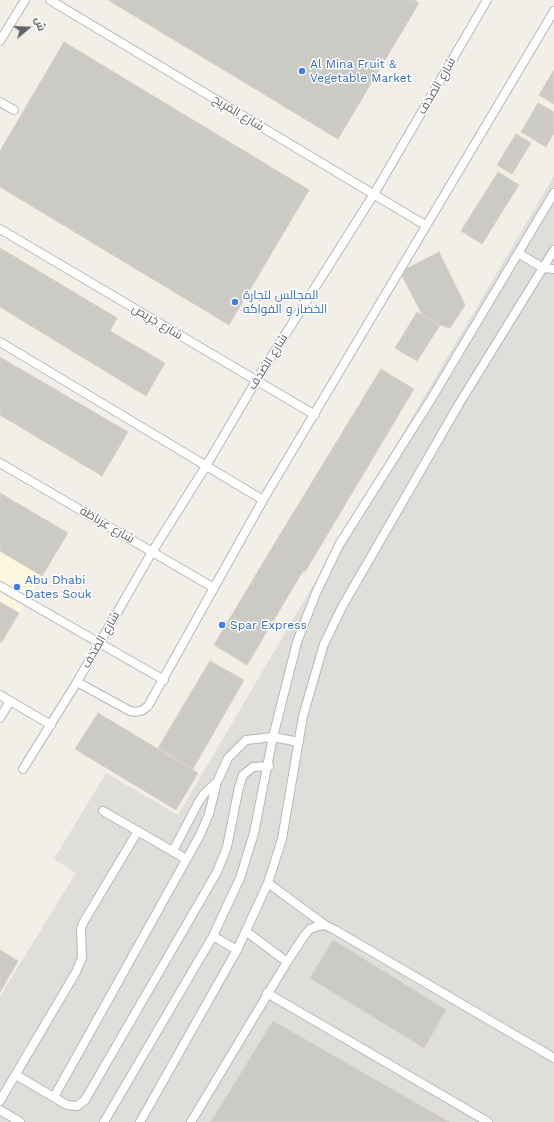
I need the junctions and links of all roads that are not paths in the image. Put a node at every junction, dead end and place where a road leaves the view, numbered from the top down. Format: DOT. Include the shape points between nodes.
graph roads {
  1 [pos="25,0"];
  2 [pos="50,0"];
  3 [pos="487,0"];
  4 [pos="554,11"];
  5 [pos="0,41"];
  6 [pos="0,102"];
  7 [pos="14,110"];
  8 [pos="554,193"];
  9 [pos="374,194"];
  10 [pos="425,225"];
  11 [pos="0,229"];
  12 [pos="554,250"];
  13 [pos="518,253"];
  14 [pos="543,268"];
  15 [pos="554,269"];
  16 [pos="0,342"];
  17 [pos="256,380"];
  18 [pos="315,415"];
  19 [pos="0,463"];
  20 [pos="206,466"];
  21 [pos="263,500"];
  22 [pos="152,552"];
  23 [pos="0,586"];
  24 [pos="214,588"];
  25 [pos="100,643"];
  26 [pos="164,680"];
  27 [pos="78,682"];
  28 [pos="0,695"];
  29 [pos="10,701"];
  30 [pos="0,718"];
  31 [pos="51,725"];
  32 [pos="273,737"];
  33 [pos="300,742"];
  34 [pos="269,766"];
  35 [pos="24,769"];
  36 [pos="216,782"];
  37 [pos="103,810"];
  38 [pos="138,831"];
  39 [pos="173,851"];
  40 [pos="186,859"];
  41 [pos="268,883"];
  42 [pos="325,925"];
  43 [pos="247,932"];
  44 [pos="212,936"];
  45 [pos="237,950"];
  46 [pos="287,962"];
  47 [pos="267,993"];
  48 [pos="554,1058"];
  49 [pos="16,1075"];
  50 [pos="54,1097"];
  51 [pos="0,1101"];
  52 [pos="0,1110"];
  53 [pos="20,1122"];
  54 [pos="104,1122"];
  55 [pos="140,1122"];
  56 [pos="191,1122"];
  57 [pos="488,1122"];
  1 -- 5 [label="lane"];
  2 -- 9 [label="lane, شارع المُرِيح"];
  3 -- 9 [label="lane, شارع الصَدَف"];
  4 -- 10 [label="lane"];
  6 -- 7 [label="lane"];
  8 -- 13 [label="lane"];
  9 -- 10 [label="lane, شارع المُرِيح"];
  9 -- 17 [label="lane, شارع الصَدَف"];
  10 -- 18 [label="lane"];
  11 -- 17 [label="lane, شارع خِرِيص"];
  12 -- 14 [label="lane"];
  13 -- 14 [label="lane"];
  13 -- 32 [label="lane" via="430,401 339,545 316,593 297,642"];
  14 -- 15 [label="lane"];
  14 -- 33 [label="lane" via="459,404 342,607 324,644 314,676 303,716"];
  16 -- 20 [label="lane"];
  17 -- 18 [label="lane, شارع خِرِيص"];
  17 -- 20 [label="lane, شارع الصَدَف"];
  18 -- 21 [label="lane"];
  19 -- 22 [label="lane, شارع غِرناطَة"];
  20 -- 21 [label="lane"];
  20 -- 22 [label="lane, شارع الصَدَف"];
  21 -- 24 [label="lane"];
  22 -- 24 [label="lane, شارع غِرناطَة"];
  22 -- 25 [label="lane, شارع الصَدَف"];
  23 -- 25 [label="lane"];
  24 -- 26 [label="lane"];
  25 -- 26 [label="lane"];
  25 -- 27 [label="lane, شارع الصَدَف"];
  26 -- 27 [label="lane" via="148,706 136,712"];
  27 -- 31 [label="lane, شارع الصَدَف"];
  28 -- 29 [label="lane"];
  29 -- 30 [label="lane"];
  29 -- 31 [label="lane"];
  31 -- 35 [label="lane, شارع الصَدَف"];
  32 -- 33 [label="lane"];
  32 -- 34 [label="lane"];
  32 -- 36 [label="lane" via="246,740 228,758"];
  33 -- 41 [label="lane" via="282,839"];
  34 -- 44 [label="lane" via="254,833 240,878"];
  34 -- 50 [label="lane" via="253,767 243,775 227,847 217,872 85,1100 77,1106 72,1106"];
  36 -- 39 [label="lane" via="204,794"];
  36 -- 40 [label="lane" via="205,824"];
  37 -- 38 [label="lane"];
  38 -- 39 [label="lane"];
  38 -- 49 [label="lane" via="83,922 80,965"];
  39 -- 40 [label="lane"];
  40 -- 50 [label="lane"];
  41 -- 42 [label="lane"];
  41 -- 43 [label="lane"];
  42 -- 46 [label="lane" via="310,929"];
  42 -- 48 [label="lane"];
  43 -- 45 [label="lane"];
  43 -- 46 [label="lane"];
  44 -- 45 [label="lane"];
  44 -- 54 [label="lane"];
  45 -- 55 [label="lane"];
  46 -- 47 [label="lane"];
  47 -- 56 [label="lane"];
  47 -- 57 [label="lane"];
  49 -- 50 [label="lane"];
  49 -- 51 [label="lane"];
  52 -- 53 [label="lane"];
}
